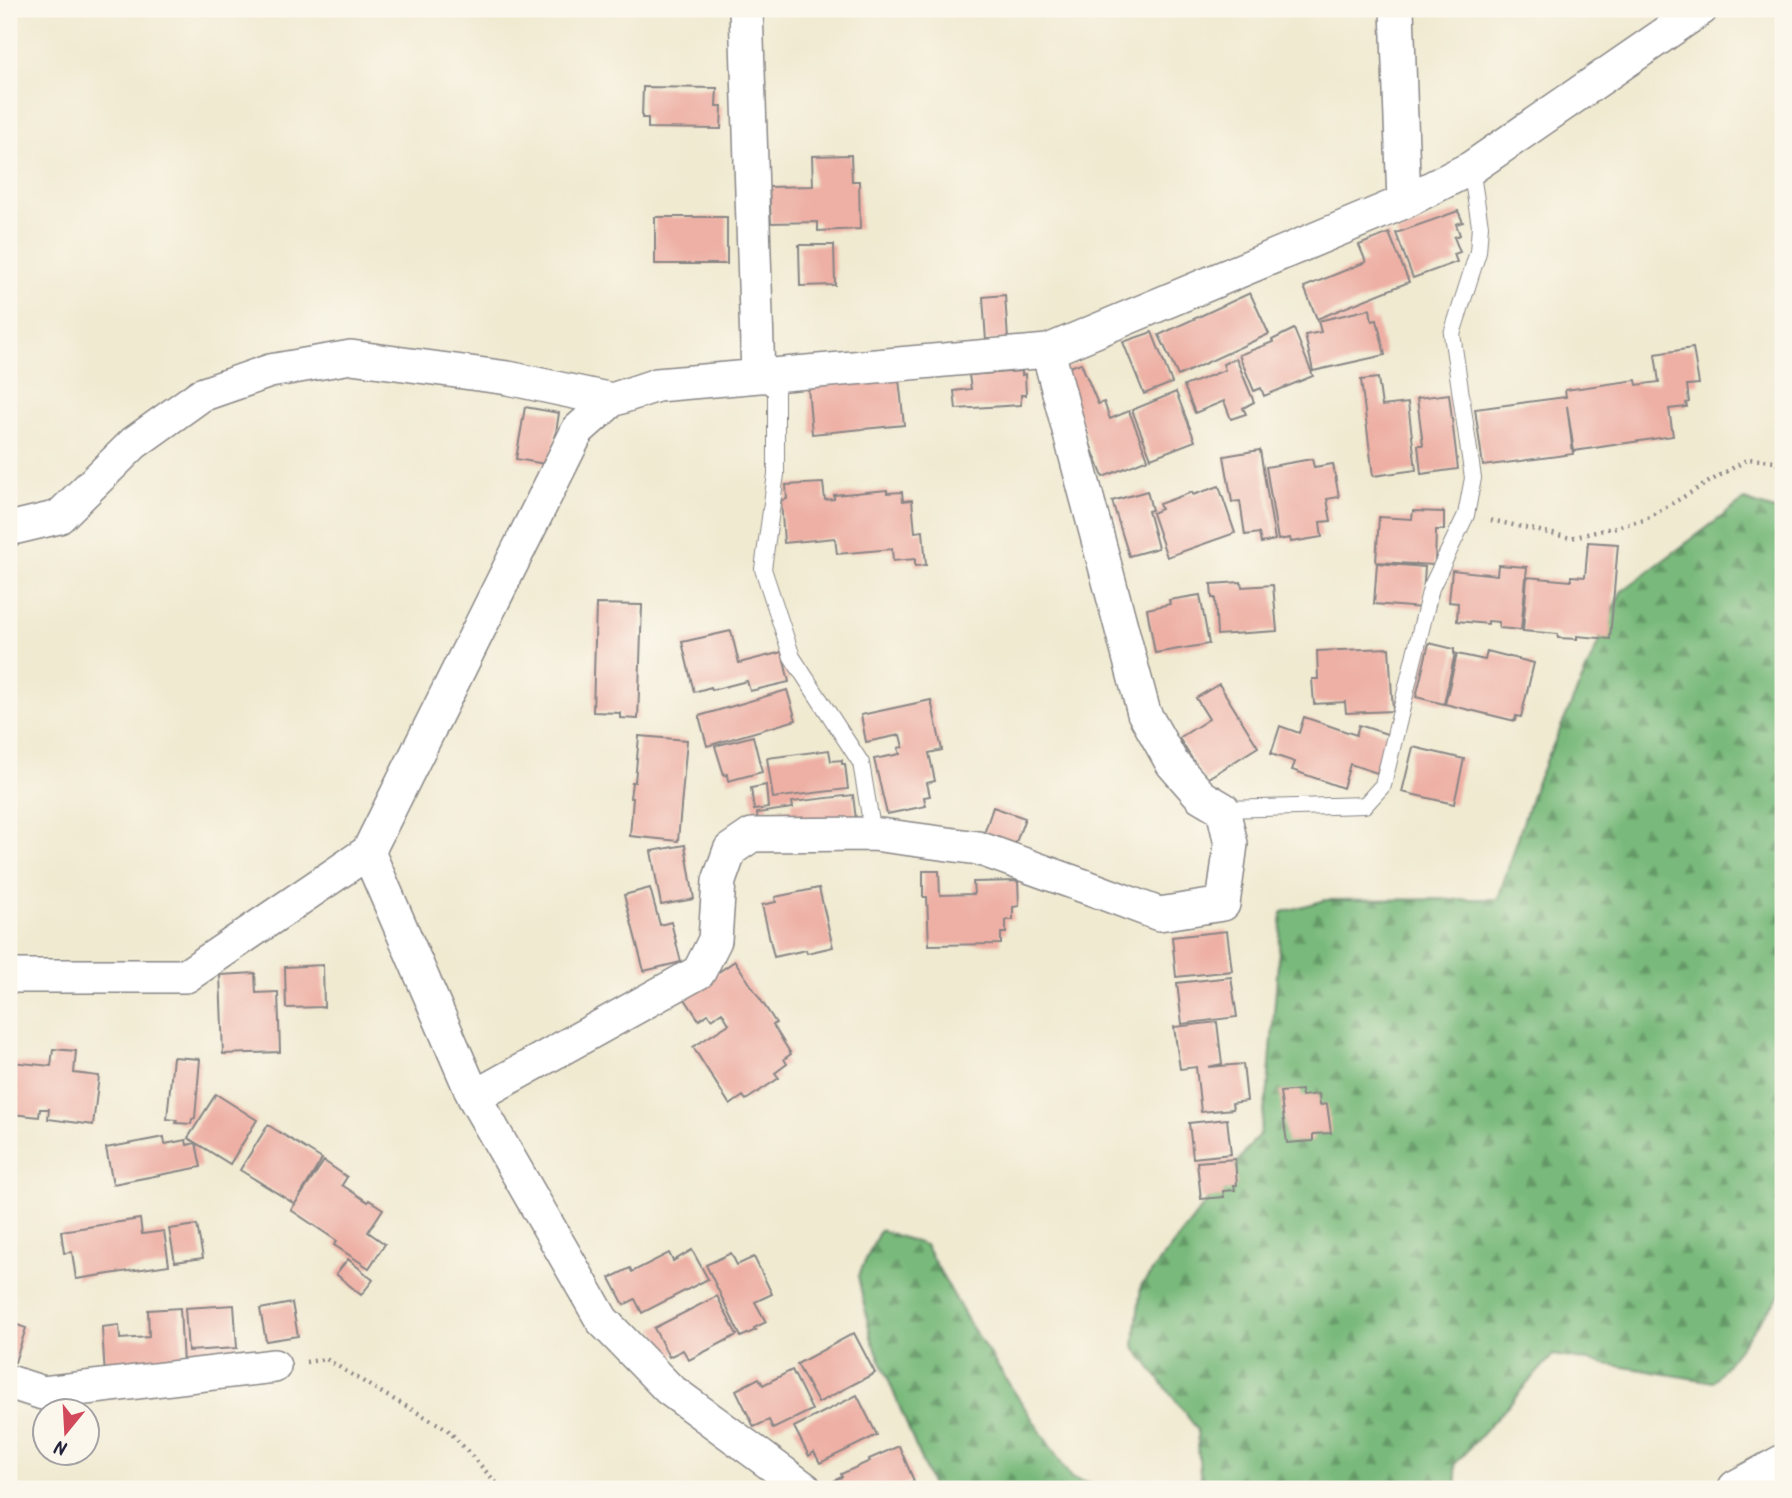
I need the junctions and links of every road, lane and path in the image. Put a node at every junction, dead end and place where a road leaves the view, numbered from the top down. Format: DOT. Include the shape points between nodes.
graph roads {
  1 [pos="746,9"];
  2 [pos="1396,9"];
  3 [pos="1701,9"];
  4 [pos="1471,168"];
  5 [pos="1404,202"];
  6 [pos="1048,351"];
  7 [pos="758,376"];
  8 [pos="612,400"];
  9 [pos="1783,471"];
  10 [pos="1466,515"];
  11 [pos="9,529"];
  12 [pos="1223,809"];
  13 [pos="873,834"];
  14 [pos="368,852"];
  15 [pos="9,976"];
  16 [pos="474,1097"];
  17 [pos="274,1366"];
  18 [pos="9,1382"];
  19 [pos="1783,1464"];
  20 [pos="502,1489"];
  21 [pos="805,1489"];
  22 [pos="1737,1489"];
  1 -- 7 [label="street"];
  2 -- 5 [label="street"];
  3 -- 4 [label="street"];
  4 -- 5 [label="street"];
  4 -- 10 [label="lane" via="1480,226 1478,252 1452,334 1473,478"];
  5 -- 6 [label="street"];
  6 -- 7 [label="street"];
  6 -- 12 [label="street" via="1144,713 1172,762 1200,796"];
  7 -- 8 [label="street" via="656,385"];
  7 -- 13 [label="lane" via="776,391 776,474 763,569 792,657 861,763"];
  8 -- 11 [label="street" via="508,378 351,357 270,371 201,395 134,443 59,517"];
  8 -- 14 [label="street" via="578,430"];
  9 -- 10 [label="path" via="1775,461 1748,459 1644,520 1571,538"];
  10 -- 12 [label="lane" via="1431,588 1383,785 1365,804"];
  12 -- 13 [label="street" via="1231,844 1223,904 1159,915 978,848"];
  13 -- 16 [label="street" via="752,835 730,850 719,881 715,940 699,972"];
  14 -- 15 [label="street" via="186,976"];
  14 -- 16 [label="street"];
  16 -- 21 [label="street" via="602,1320 669,1389"];
  17 -- 18 [label="street" via="43,1393"];
  17 -- 20 [label="path" via="326,1359 447,1429"];
  19 -- 22 [label="street"];
}
